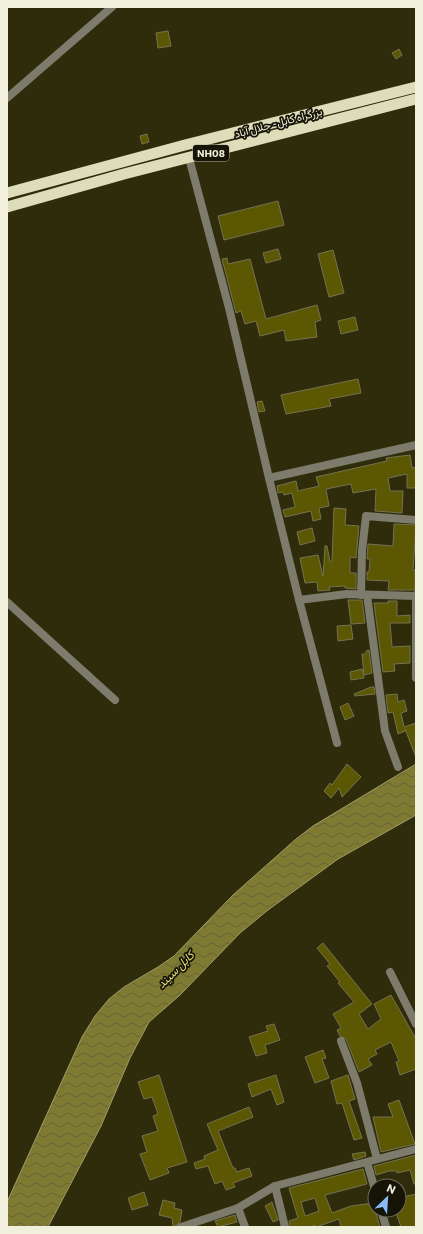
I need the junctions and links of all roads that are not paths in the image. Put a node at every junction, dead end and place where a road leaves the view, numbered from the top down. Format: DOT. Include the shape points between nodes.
graph roads {
  1 [pos="112,7"];
  2 [pos="416,87"];
  3 [pos="7,98"];
  4 [pos="416,99"];
  5 [pos="189,158"];
  6 [pos="7,193"];
  7 [pos="7,207"];
  8 [pos="416,445"];
  9 [pos="269,478"];
  10 [pos="416,520"];
  11 [pos="364,595"];
  12 [pos="416,596"];
  13 [pos="299,600"];
  14 [pos="7,602"];
  15 [pos="416,678"];
  16 [pos="115,700"];
  17 [pos="337,743"];
  18 [pos="398,767"];
  19 [pos="390,972"];
  20 [pos="416,1024"];
  21 [pos="341,1041"];
  22 [pos="416,1149"];
  23 [pos="378,1159"];
  24 [pos="367,1162"];
  25 [pos="372,1178"];
  26 [pos="275,1186"];
  27 [pos="238,1208"];
  28 [pos="181,1227"];
  29 [pos="245,1227"];
  30 [pos="286,1227"];
  1 -- 3 [label="street"];
  2 -- 6 [label="highway, بزرگراه کابل- جلال آباد / NH08" via="185,144"];
  4 -- 5 [label="highway, بزرگراه کابل- جلال آباد / NH08"];
  5 -- 7 [label="highway, بزرگراه کابل- جلال آباد / NH08"];
  5 -- 9 [label="street" via="229,308"];
  8 -- 9 [label="street"];
  9 -- 13 [label="street"];
  10 -- 11 [label="street" via="366,516 362,551"];
  11 -- 12 [label="street"];
  11 -- 13 [label="street" via="347,594"];
  11 -- 18 [label="street" via="386,731"];
  12 -- 15 [label="street"];
  13 -- 17 [label="street"];
  14 -- 16 [label="street"];
  19 -- 20 [label="street"];
  21 -- 23 [label="street" via="357,1083"];
  22 -- 23 [label="street"];
  23 -- 24 [label="street"];
  24 -- 25 [label="street"];
  24 -- 26 [label="street"];
  26 -- 27 [label="street"];
  26 -- 30 [label="street"];
  27 -- 28 [label="street"];
  27 -- 29 [label="street"];
}
